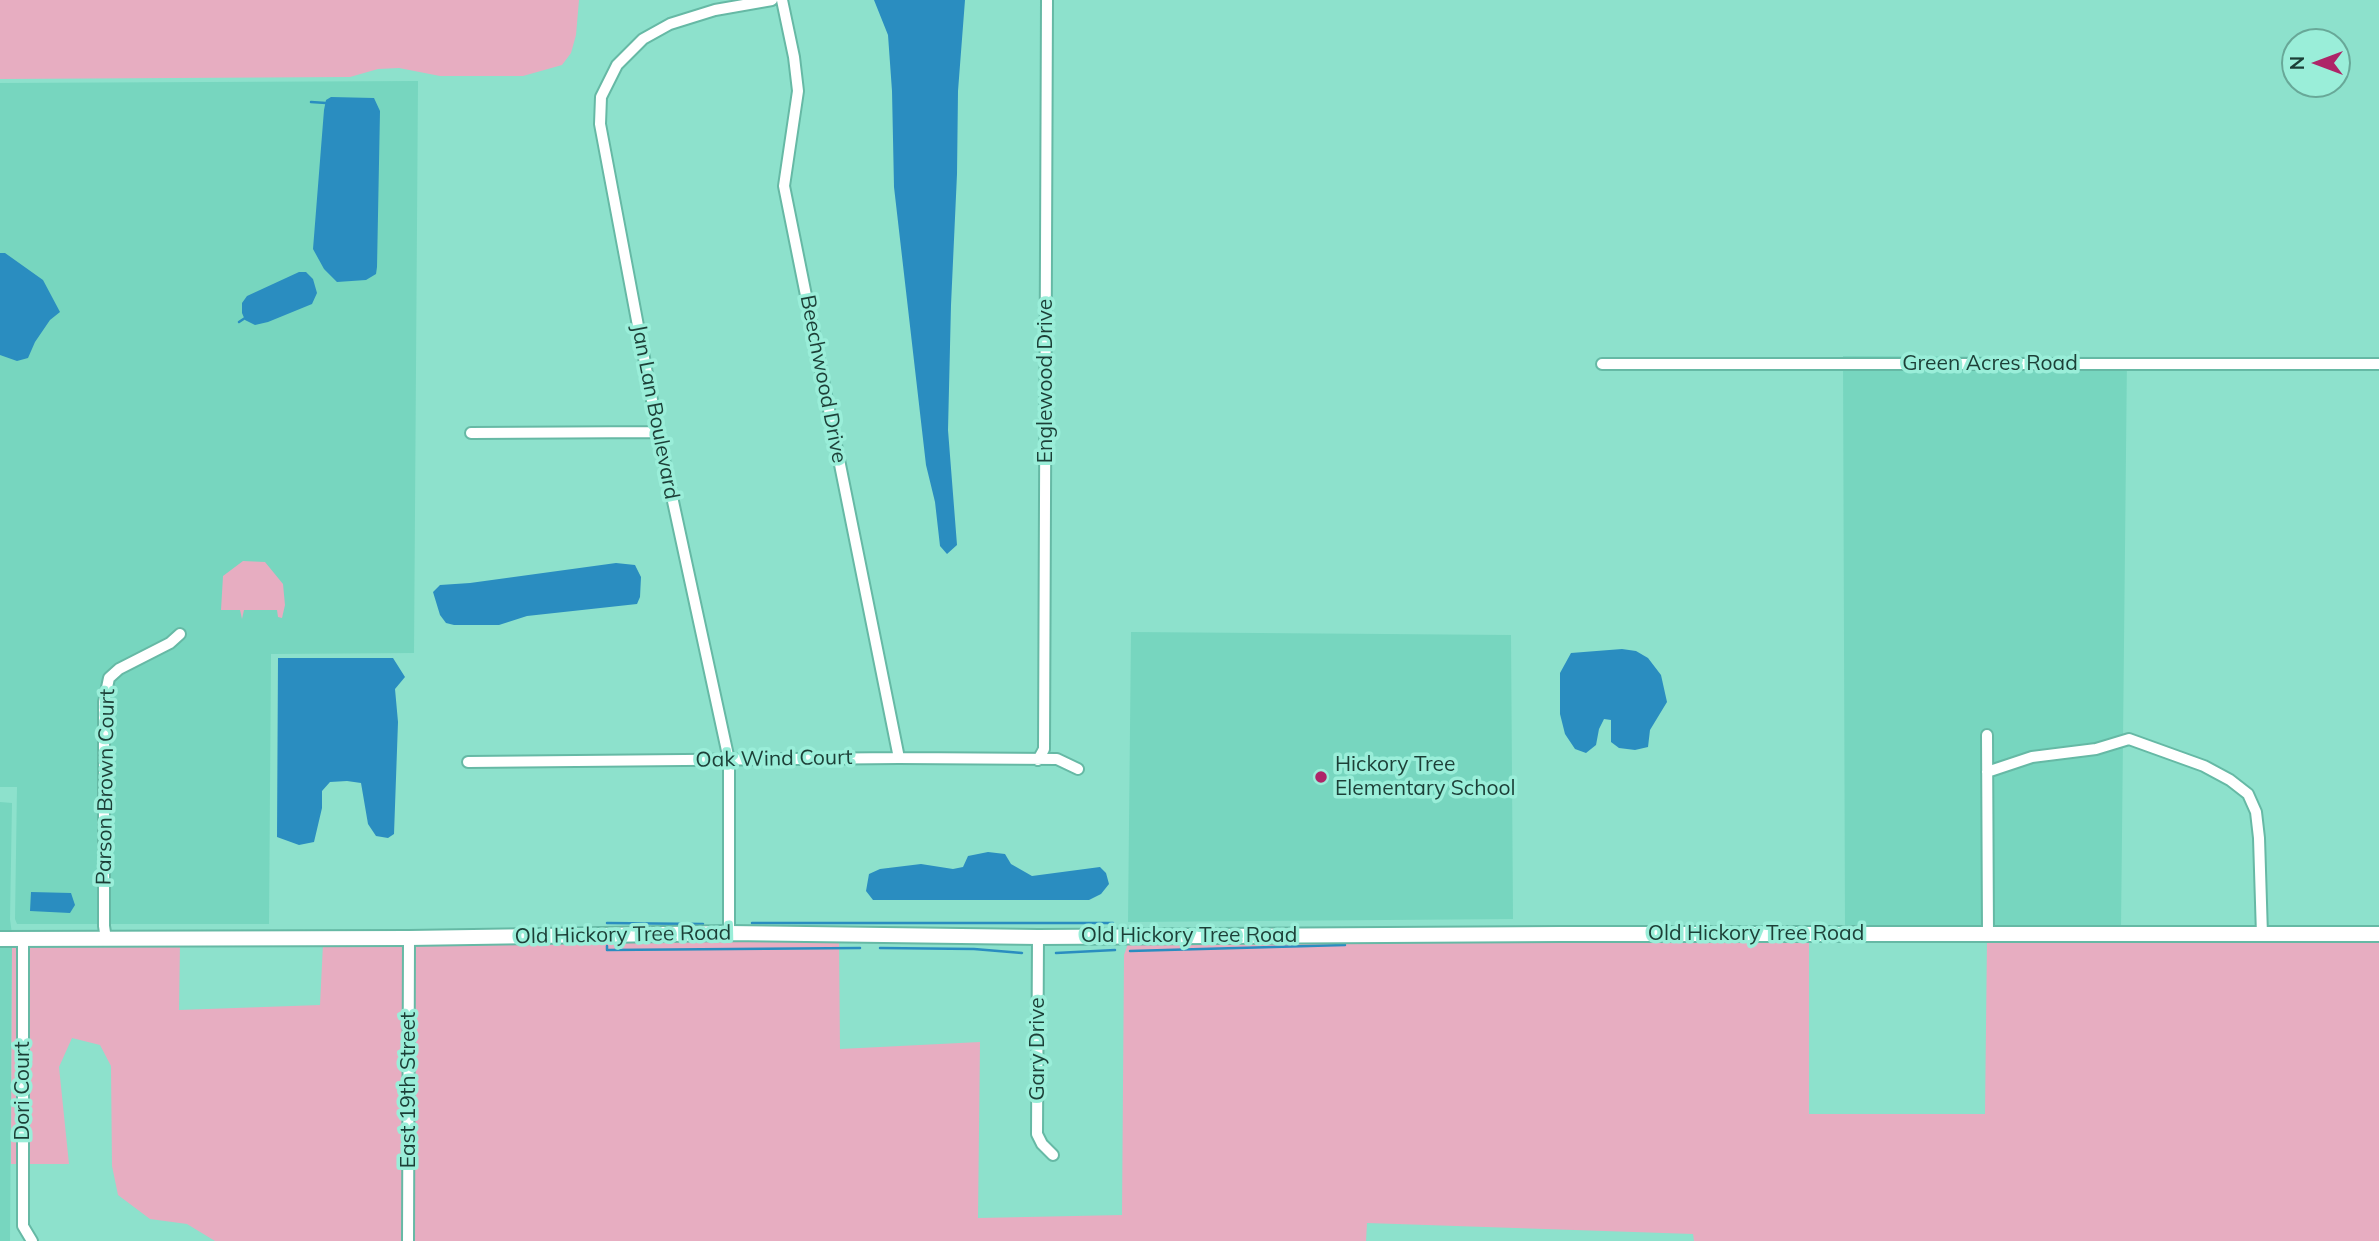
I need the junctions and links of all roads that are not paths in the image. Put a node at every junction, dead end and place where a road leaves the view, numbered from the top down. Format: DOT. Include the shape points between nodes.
graph roads {
  1 [pos="772,0"];
  2 [pos="782,0"];
  3 [pos="1047,0"];
  4 [pos="714,5"];
  5 [pos="1602,364"];
  6 [pos="2379,364"];
  7 [pos="658,432"];
  8 [pos="471,433"];
  9 [pos="180,634"];
  10 [pos="1987,736"];
  11 [pos="899,758"];
  12 [pos="729,760"];
  13 [pos="1038,760"];
  14 [pos="468,762"];
  15 [pos="1078,769"];
  16 [pos="1987,772"];
  17 [pos="729,933"];
  18 [pos="1989,934"];
  19 [pos="2379,934"];
  20 [pos="2262,935"];
  21 [pos="1038,937"];
  22 [pos="410,938"];
  23 [pos="0,939"];
  24 [pos="23,939"];
  25 [pos="106,939"];
  26 [pos="1053,1155"];
  27 [pos="32,1241"];
  28 [pos="408,1241"];
  1 -- 4 [label="street, Jan Lan Boulevard"];
  2 -- 11 [label="street, Beechwood Drive" via="798,91 784,186"];
  3 -- 13 [label="street, Englewood Drive" via="1044,749"];
  4 -- 7 [label="street, Jan Lan Boulevard" via="643,39 618,65 601,97 605,157"];
  5 -- 6 [label="street, Green Acres Road"];
  7 -- 8 [label="street"];
  7 -- 12 [label="street, Jan Lan Boulevard"];
  9 -- 25 [label="street, Parson Brown Court" via="109,678 104,702"];
  10 -- 16 [label="street"];
  11 -- 12 [label="street, Oak Wind Court"];
  11 -- 13 [label="street, Oak Wind Court"];
  12 -- 14 [label="street, Oak Wind Court"];
  12 -- 17 [label="street, Jan Lan Boulevard"];
  13 -- 15 [label="street, Oak Wind Court" via="1057,759"];
  16 -- 18 [label="street"];
  16 -- 20 [label="street" via="2032,757 2096,749 2129,739 2230,780 2248,794 2256,813"];
  17 -- 21 [label="street, Old Hickory Tree Road"];
  17 -- 22 [label="street, Old Hickory Tree Road"];
  18 -- 20 [label="street, Old Hickory Tree Road"];
  18 -- 21 [label="street, Old Hickory Tree Road"];
  19 -- 20 [label="street, Old Hickory Tree Road"];
  21 -- 26 [label="street, Gary Drive" via="1037,1134"];
  22 -- 25 [label="street, Old Hickory Tree Road"];
  22 -- 28 [label="street, East 19th Street"];
  23 -- 24 [label="street, Old Hickory Tree Road"];
  24 -- 25 [label="street, Old Hickory Tree Road"];
  24 -- 27 [label="street, Dori Court" via="23,1226"];
}
